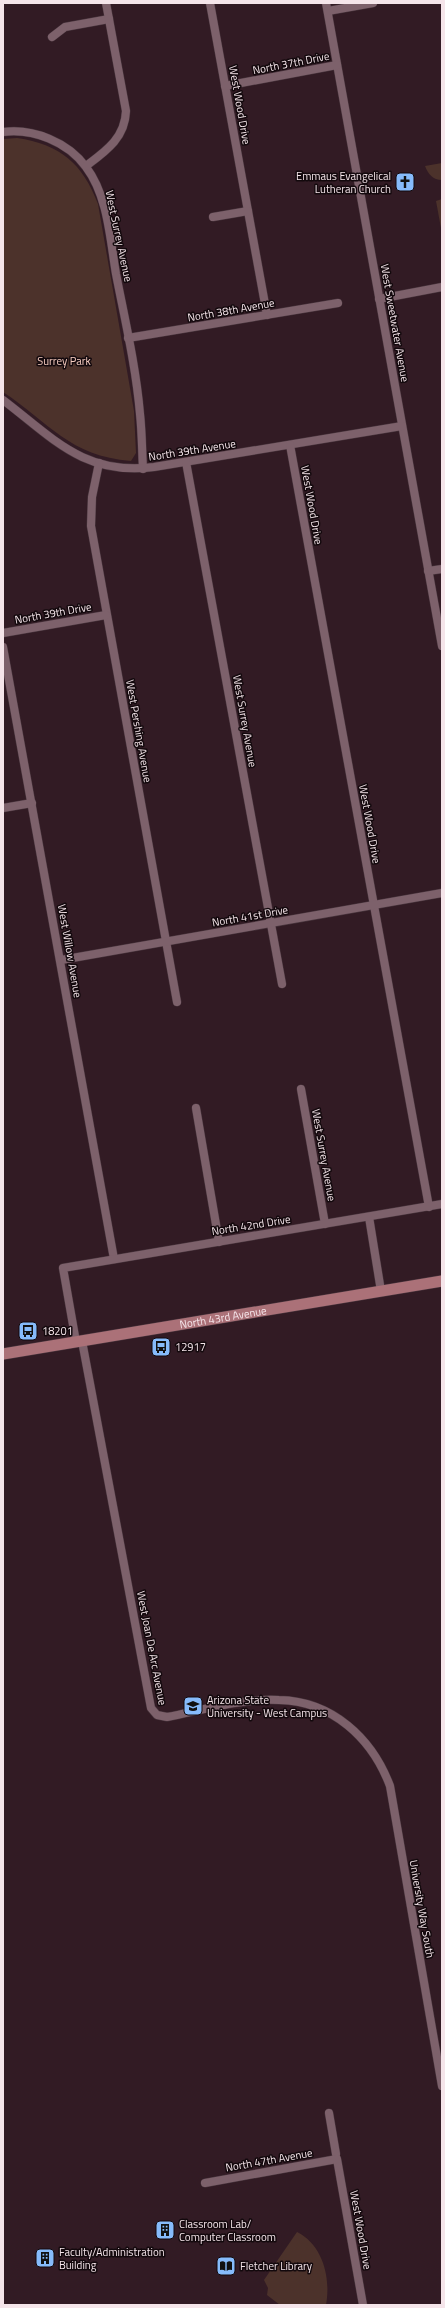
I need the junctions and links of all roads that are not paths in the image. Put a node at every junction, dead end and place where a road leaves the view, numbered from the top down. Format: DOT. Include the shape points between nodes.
graph roads {
  1 [pos="106,3"];
  2 [pos="210,3"];
  3 [pos="373,3"];
  4 [pos="327,7"];
  5 [pos="109,19"];
  6 [pos="52,37"];
  7 [pos="337,65"];
  8 [pos="225,86"];
  9 [pos="3,132"];
  10 [pos="86,166"];
  11 [pos="248,211"];
  12 [pos="213,217"];
  13 [pos="442,287"];
  14 [pos="379,299"];
  15 [pos="338,303"];
  16 [pos="267,315"];
  17 [pos="128,338"];
  18 [pos="3,400"];
  19 [pos="402,426"];
  20 [pos="290,445"];
  21 [pos="186,462"];
  22 [pos="99,463"];
  23 [pos="143,469"];
  24 [pos="442,569"];
  25 [pos="428,571"];
  26 [pos="106,615"];
  27 [pos="3,633"];
  28 [pos="442,646"];
  29 [pos="3,647"];
  30 [pos="32,803"];
  31 [pos="3,808"];
  32 [pos="442,894"];
  33 [pos="374,906"];
  34 [pos="271,924"];
  35 [pos="166,942"];
  36 [pos="61,960"];
  37 [pos="282,984"];
  38 [pos="177,1002"];
  39 [pos="301,1090"];
  40 [pos="196,1108"];
  41 [pos="442,1204"];
  42 [pos="429,1207"];
  43 [pos="369,1217"];
  44 [pos="325,1224"];
  45 [pos="219,1242"];
  46 [pos="114,1259"];
  47 [pos="63,1268"];
  48 [pos="442,1281"];
  49 [pos="381,1291"];
  50 [pos="79,1342"];
  51 [pos="3,1354"];
  52 [pos="379,1761"];
  53 [pos="442,2086"];
  54 [pos="329,2114"];
  55 [pos="336,2156"];
  56 [pos="206,2183"];
  57 [pos="363,2305"];
  1 -- 5 [label="street"];
  2 -- 8 [label="street, West Wood Drive"];
  3 -- 4 [label="street"];
  4 -- 7 [label="street, West Sweetwater Avenue"];
  5 -- 6 [label="street" via="64,27"];
  5 -- 10 [label="street" via="126,120 118,139"];
  7 -- 8 [label="street, North 37th Drive"];
  7 -- 14 [label="street, West Sweetwater Avenue"];
  8 -- 11 [label="street, West Wood Drive"];
  9 -- 10 [label="street" via="30,133 49,139 74,154"];
  10 -- 17 [label="street, West Surrey Avenue" via="103,201"];
  11 -- 12 [label="street"];
  11 -- 16 [label="street, West Wood Drive"];
  13 -- 14 [label="street"];
  14 -- 19 [label="street, West Sweetwater Avenue"];
  15 -- 16 [label="street, North 38th Avenue"];
  16 -- 17 [label="street, North 38th Avenue"];
  17 -- 23 [label="street, West Surrey Avenue" via="140,414"];
  18 -- 22 [label="street, North 39th Avenue" via="65,449"];
  19 -- 20 [label="street, North 39th Avenue"];
  19 -- 25 [label="street, West Sweetwater Avenue"];
  20 -- 21 [label="street, North 39th Avenue"];
  20 -- 33 [label="street, West Wood Drive"];
  21 -- 23 [label="street, North 39th Avenue"];
  21 -- 34 [label="street, West Surrey Avenue"];
  22 -- 23 [label="street, North 39th Avenue"];
  22 -- 26 [label="street, West Pershing Avenue" via="92,496 91,526"];
  24 -- 25 [label="street"];
  25 -- 28 [label="street, West Sweetwater Avenue"];
  26 -- 27 [label="street, North 39th Drive"];
  26 -- 35 [label="street, West Pershing Avenue"];
  29 -- 30 [label="street, West Willow Avenue"];
  30 -- 31 [label="street"];
  30 -- 36 [label="street, West Willow Avenue"];
  32 -- 33 [label="street, North 41st Drive"];
  33 -- 34 [label="street, North 41st Drive"];
  33 -- 42 [label="street, West Wood Drive"];
  34 -- 35 [label="street, North 41st Drive"];
  34 -- 37 [label="street, West Surrey Avenue"];
  35 -- 36 [label="street, North 41st Drive"];
  35 -- 38 [label="street, West Pershing Avenue"];
  36 -- 46 [label="street, West Willow Avenue"];
  39 -- 44 [label="street, West Surrey Avenue"];
  40 -- 45 [label="street"];
  41 -- 42 [label="street, North 42nd Drive"];
  42 -- 43 [label="street, North 42nd Drive"];
  43 -- 44 [label="street, North 42nd Drive"];
  43 -- 49 [label="street"];
  44 -- 45 [label="street, North 42nd Drive"];
  45 -- 46 [label="street, North 42nd Drive"];
  46 -- 47 [label="street, North 42nd Drive"];
  47 -- 50 [label="street, West Joan De Arc Avenue"];
  48 -- 49 [label="main road, North 43rd Avenue"];
  49 -- 50 [label="main road, North 43rd Avenue"];
  50 -- 51 [label="main road, North 43rd Avenue"];
  50 -- 52 [label="street, West Joan De Arc Avenue" via="104,1451 148,1698 153,1712 161,1717 167,1717 255,1701 278,1700 307,1704 344,1722 364,1740"];
  52 -- 53 [label="street, University Way South" via="391,1794"];
  54 -- 55 [label="street, West Wood Drive"];
  55 -- 56 [label="street, North 47th Avenue"];
  55 -- 57 [label="street, West Wood Drive"];
}
